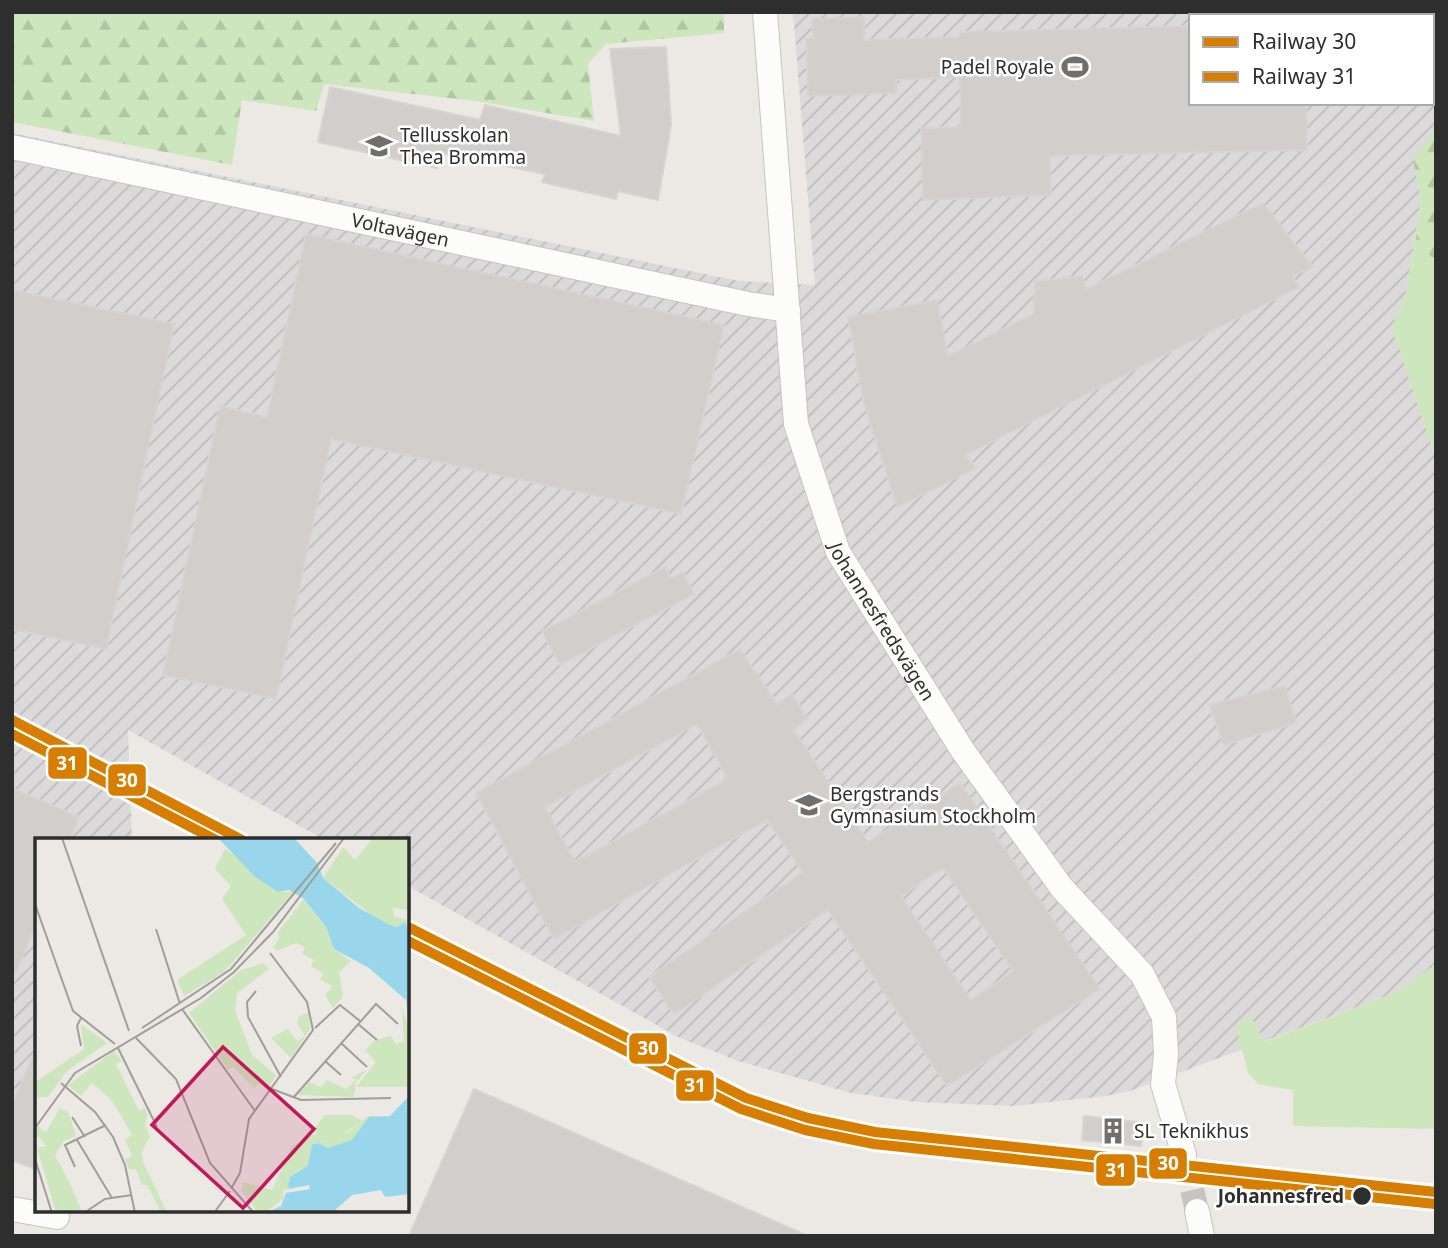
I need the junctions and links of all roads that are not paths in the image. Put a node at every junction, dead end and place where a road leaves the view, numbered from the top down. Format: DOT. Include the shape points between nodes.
graph roads {
  1 [pos="765,12"];
  2 [pos="12,147"];
  3 [pos="788,310"];
  4 [pos="1184,1155"];
  5 [pos="12,1209"];
  6 [pos="1197,1211"];
  7 [pos="57,1217"];
  8 [pos="1202,1236"];
  1 -- 3 [label="street, Johannesfredsvägen"];
  2 -- 3 [label="street, Voltavägen"];
  3 -- 4 [label="street, Johannesfredsvägen" via="796,424 838,552 963,751 1062,888 1142,974 1164,1017 1163,1084"];
  5 -- 7 [label="street"];
  6 -- 8 [label="street"];
}
